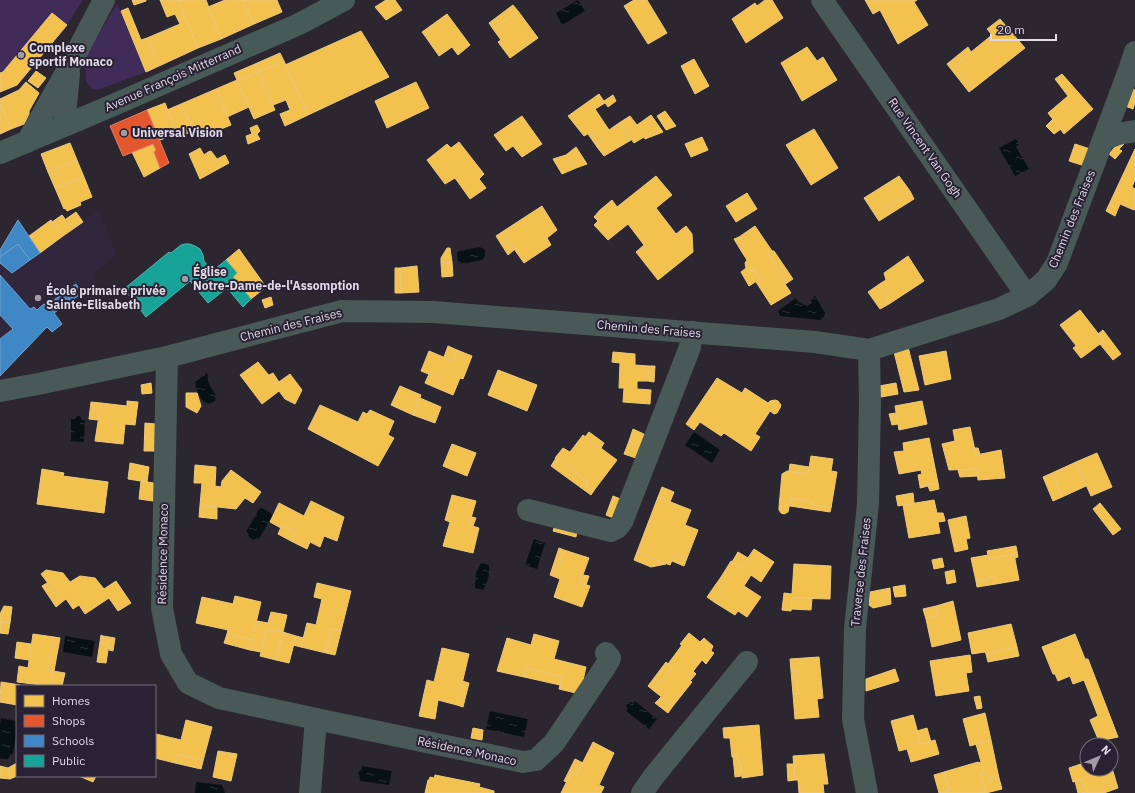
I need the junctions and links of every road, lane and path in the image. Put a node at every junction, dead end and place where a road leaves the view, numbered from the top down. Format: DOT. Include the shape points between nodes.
graph roads {
  1 [pos="104,0"];
  2 [pos="344,0"];
  3 [pos="822,0"];
  4 [pos="1135,52"];
  5 [pos="70,66"];
  6 [pos="64,125"];
  7 [pos="1135,131"];
  8 [pos="1103,140"];
  9 [pos="27,142"];
  10 [pos="0,154"];
  11 [pos="1027,296"];
  12 [pos="692,332"];
  13 [pos="869,350"];
  14 [pos="167,357"];
  15 [pos="0,391"];
  16 [pos="528,510"];
  17 [pos="606,653"];
  18 [pos="747,662"];
  19 [pos="316,719"];
  20 [pos="310,793"];
  21 [pos="642,793"];
  22 [pos="867,793"];
  1 -- 5 [label="street"];
  2 -- 6 [label="main road, Avenue François Mitterrand" via="299,24"];
  3 -- 11 [label="street, Rue Vincent Van Gogh"];
  4 -- 8 [label="street, Chemin des Fraises"];
  5 -- 6 [label="street"];
  5 -- 9 [label="street"];
  6 -- 9 [label="main road, Avenue François Mitterrand"];
  7 -- 8 [label="street"];
  8 -- 11 [label="street, Chemin des Fraises" via="1056,263 1046,280"];
  9 -- 10 [label="main road, Avenue François Mitterrand"];
  11 -- 13 [label="street, Chemin des Fraises" via="999,309"];
  12 -- 13 [label="street, Chemin des Fraises" via="815,342"];
  12 -- 14 [label="street, Chemin des Fraises" via="433,312 342,311"];
  12 -- 16 [label="street" via="690,347 620,525 610,531"];
  13 -- 22 [label="street, Traverse des Fraises" via="868,504 855,629 853,719"];
  14 -- 15 [label="street, Chemin des Fraises"];
  14 -- 19 [label="street, Résidence Monaco" via="162,608 171,654 188,683 219,698"];
  17 -- 19 [label="street, Résidence Monaco" via="610,658 607,664 554,743 536,760 523,762"];
  18 -- 21 [label="street"];
  19 -- 20 [label="street"];
}
